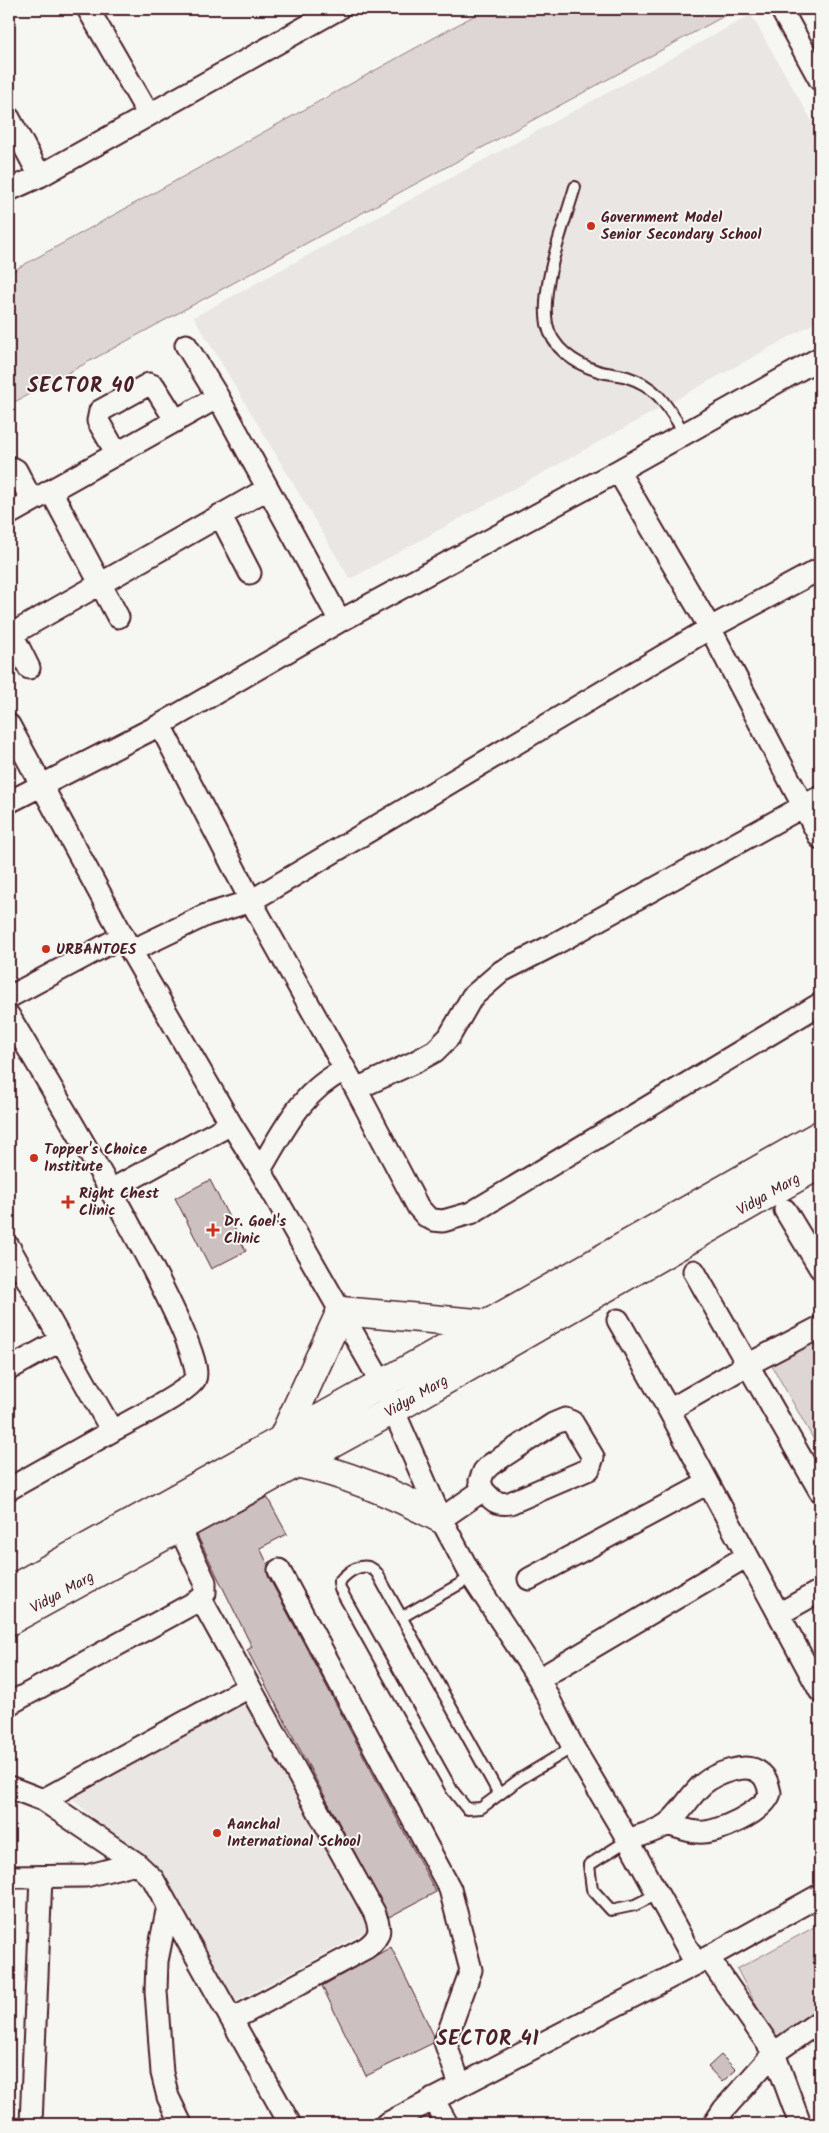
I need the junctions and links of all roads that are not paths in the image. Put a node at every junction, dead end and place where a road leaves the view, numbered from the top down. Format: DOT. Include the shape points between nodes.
graph roads {
  1 [pos="88,9"];
  2 [pos="338,9"];
  3 [pos="781,9"];
  4 [pos="820,80"];
  5 [pos="149,115"];
  6 [pos="9,118"];
  7 [pos="40,176"];
  8 [pos="574,187"];
  9 [pos="9,190"];
  10 [pos="186,345"];
  11 [pos="820,358"];
  12 [pos="218,397"];
  13 [pos="176,421"];
  14 [pos="685,434"];
  15 [pos="116,454"];
  16 [pos="9,466"];
  17 [pos="618,471"];
  18 [pos="267,489"];
  19 [pos="51,490"];
  20 [pos="32,501"];
  21 [pos="9,514"];
  22 [pos="220,515"];
  23 [pos="820,569"];
  24 [pos="250,573"];
  25 [pos="100,582"];
  26 [pos="118,617"];
  27 [pos="340,621"];
  28 [pos="710,628"];
  29 [pos="29,668"];
  30 [pos="160,724"];
  31 [pos="9,725"];
  32 [pos="41,784"];
  33 [pos="9,802"];
  34 [pos="812,802"];
  35 [pos="820,838"];
  36 [pos="251,901"];
  37 [pos="127,943"];
  38 [pos="9,997"];
  39 [pos="820,1004"];
  40 [pos="9,1016"];
  41 [pos="345,1070"];
  42 [pos="356,1089"];
  43 [pos="231,1124"];
  44 [pos="820,1135"];
  45 [pos="820,1164"];
  46 [pos="260,1170"];
  47 [pos="111,1190"];
  48 [pos="785,1210"];
  49 [pos="9,1247"];
  50 [pos="820,1268"];
  51 [pos="694,1271"];
  52 [pos="15,1274"];
  53 [pos="341,1311"];
  54 [pos="618,1320"];
  55 [pos="488,1324"];
  56 [pos="820,1327"];
  57 [pos="61,1340"];
  58 [pos="749,1364"];
  59 [pos="9,1369"];
  60 [pos="382,1384"];
  61 [pos="394,1409"];
  62 [pos="669,1410"];
  63 [pos="112,1431"];
  64 [pos="282,1440"];
  65 [pos="297,1462"];
  66 [pos="708,1483"];
  67 [pos="9,1489"];
  68 [pos="483,1490"];
  69 [pos="820,1491"];
  70 [pos="441,1518"];
  71 [pos="179,1527"];
  72 [pos="747,1556"];
  73 [pos="279,1570"];
  74 [pos="472,1577"];
  75 [pos="529,1579"];
  76 [pos="9,1591"];
  77 [pos="820,1591"];
  78 [pos="201,1599"];
  79 [pos="779,1614"];
  80 [pos="402,1616"];
  81 [pos="9,1621"];
  82 [pos="539,1679"];
  83 [pos="249,1687"];
  84 [pos="820,1691"];
  85 [pos="9,1704"];
  86 [pos="573,1747"];
  87 [pos="9,1787"];
  88 [pos="499,1794"];
  89 [pos="43,1800"];
  90 [pos="667,1824"];
  91 [pos="628,1840"];
  92 [pos="136,1863"];
  93 [pos="9,1876"];
  94 [pos="41,1877"];
  95 [pos="657,1894"];
  96 [pos="820,1895"];
  97 [pos="168,1906"];
  98 [pos="702,1961"];
  99 [pos="233,2020"];
  100 [pos="820,2021"];
  101 [pos="774,2053"];
  102 [pos="460,2085"];
  103 [pos="433,2099"];
  104 [pos="31,2124"];
  105 [pos="181,2124"];
  106 [pos="290,2124"];
  107 [pos="386,2124"];
  108 [pos="447,2124"];
  109 [pos="714,2124"];
  110 [pos="800,2124"];
  1 -- 5 [label="street"];
  2 -- 5 [label="street"];
  3 -- 4 [label="street"];
  5 -- 7 [label="street"];
  6 -- 7 [label="street"];
  7 -- 9 [label="street"];
  8 -- 14 [label="lane" via="552,264 546,302 547,325 564,352 578,364 648,386 666,402"];
  10 -- 12 [label="street"];
  11 -- 14 [label="street"];
  12 -- 13 [label="street"];
  12 -- 18 [label="street"];
  13 -- 15 [label="street"];
  13 -- 15 [label="street" via="154,386 149,384 100,410 98,421"];
  14 -- 17 [label="street"];
  15 -- 19 [label="street"];
  16 -- 20 [label="street" via="16,470"];
  17 -- 27 [label="street"];
  17 -- 28 [label="street"];
  18 -- 22 [label="street"];
  18 -- 27 [label="street"];
  19 -- 20 [label="street"];
  19 -- 25 [label="street"];
  20 -- 21 [label="street"];
  22 -- 24 [label="street"];
  22 -- 25 [label="street"];
  23 -- 28 [label="street"];
  25 -- 26 [label="street"];
  25 -- 29 [label="street" via="12,634"];
  27 -- 30 [label="street"];
  28 -- 34 [label="street"];
  28 -- 36 [label="street"];
  30 -- 32 [label="street"];
  30 -- 36 [label="street"];
  31 -- 32 [label="street"];
  32 -- 33 [label="street"];
  32 -- 37 [label="street"];
  34 -- 35 [label="street"];
  34 -- 42 [label="street" via="502,971 472,997 449,1037 435,1051"];
  36 -- 37 [label="street"];
  36 -- 41 [label="street"];
  37 -- 38 [label="street"];
  37 -- 43 [label="street"];
  39 -- 42 [label="street" via="471,1213 443,1221 433,1220 418,1207"];
  40 -- 47 [label="street"];
  41 -- 42 [label="street"];
  41 -- 46 [label="street" via="330,1077 293,1113"];
  43 -- 46 [label="street"];
  43 -- 47 [label="street"];
  44 -- 55 [label="main road, Vidya Marg"];
  45 -- 61 [label="main road, Vidya Marg"];
  46 -- 53 [label="street"];
  47 -- 63 [label="street" via="186,1336 197,1370 195,1379 186,1387"];
  48 -- 50 [label="street"];
  49 -- 52 [label="street"];
  51 -- 58 [label="street"];
  52 -- 57 [label="street"];
  53 -- 55 [label="main road"];
  53 -- 60 [label="street"];
  53 -- 64 [label="main road"];
  54 -- 62 [label="street"];
  55 -- 60 [label="main road, Vidya Marg"];
  56 -- 58 [label="street"];
  57 -- 59 [label="street"];
  57 -- 63 [label="street"];
  58 -- 62 [label="street"];
  58 -- 69 [label="street"];
  60 -- 61 [label="street"];
  60 -- 64 [label="main road, Vidya Marg"];
  61 -- 65 [label="main road, Vidya Marg"];
  61 -- 70 [label="street"];
  62 -- 66 [label="street"];
  63 -- 67 [label="street"];
  64 -- 76 [label="main road, Vidya Marg"];
  65 -- 70 [label="main road" via="353,1479"];
  65 -- 71 [label="main road, Vidya Marg"];
  66 -- 72 [label="street"];
  66 -- 75 [label="street"];
  68 -- 68 [label="street" via="480,1481 490,1464 564,1419 572,1422 594,1457 589,1469 510,1503 501,1505 493,1502"];
  68 -- 70 [label="street"];
  70 -- 74 [label="street"];
  71 -- 78 [label="street" via="205,1582 205,1593"];
  71 -- 81 [label="main road, Vidya Marg"];
  72 -- 79 [label="street"];
  72 -- 82 [label="street"];
  73 -- 102 [label="street" via="450,1889 471,1970 445,2042"];
  74 -- 80 [label="lane"];
  74 -- 82 [label="street"];
  77 -- 79 [label="street"];
  78 -- 83 [label="street"];
  78 -- 85 [label="street"];
  79 -- 84 [label="street"];
  80 -- 88 [label="lane"];
  80 -- 88 [label="lane" via="373,1568 357,1568 339,1582 369,1645 460,1802 466,1809 474,1810"];
  82 -- 86 [label="street"];
  83 -- 89 [label="street"];
  83 -- 99 [label="street" via="380,1928 377,1939 366,1948"];
  86 -- 88 [label="lane"];
  86 -- 91 [label="street"];
  87 -- 89 [label="street"];
  89 -- 92 [label="street"];
  90 -- 91 [label="street"];
  91 -- 95 [label="street"];
  91 -- 95 [label="lane" via="589,1865 592,1889 611,1910 635,1905"];
  92 -- 94 [label="street" via="86,1876"];
  92 -- 97 [label="street" via="153,1880"];
  93 -- 94 [label="street"];
  94 -- 104 [label="street"];
  95 -- 98 [label="street"];
  96 -- 98 [label="street"];
  97 -- 99 [label="street"];
  97 -- 105 [label="street" via="156,1961 156,1991 162,2073 168,2097"];
  98 -- 101 [label="street"];
  98 -- 102 [label="street"];
  99 -- 106 [label="street"];
  100 -- 101 [label="street"];
  101 -- 109 [label="street"];
  101 -- 110 [label="street"];
  102 -- 103 [label="street"];
  103 -- 107 [label="street"];
  103 -- 108 [label="street"];
}
